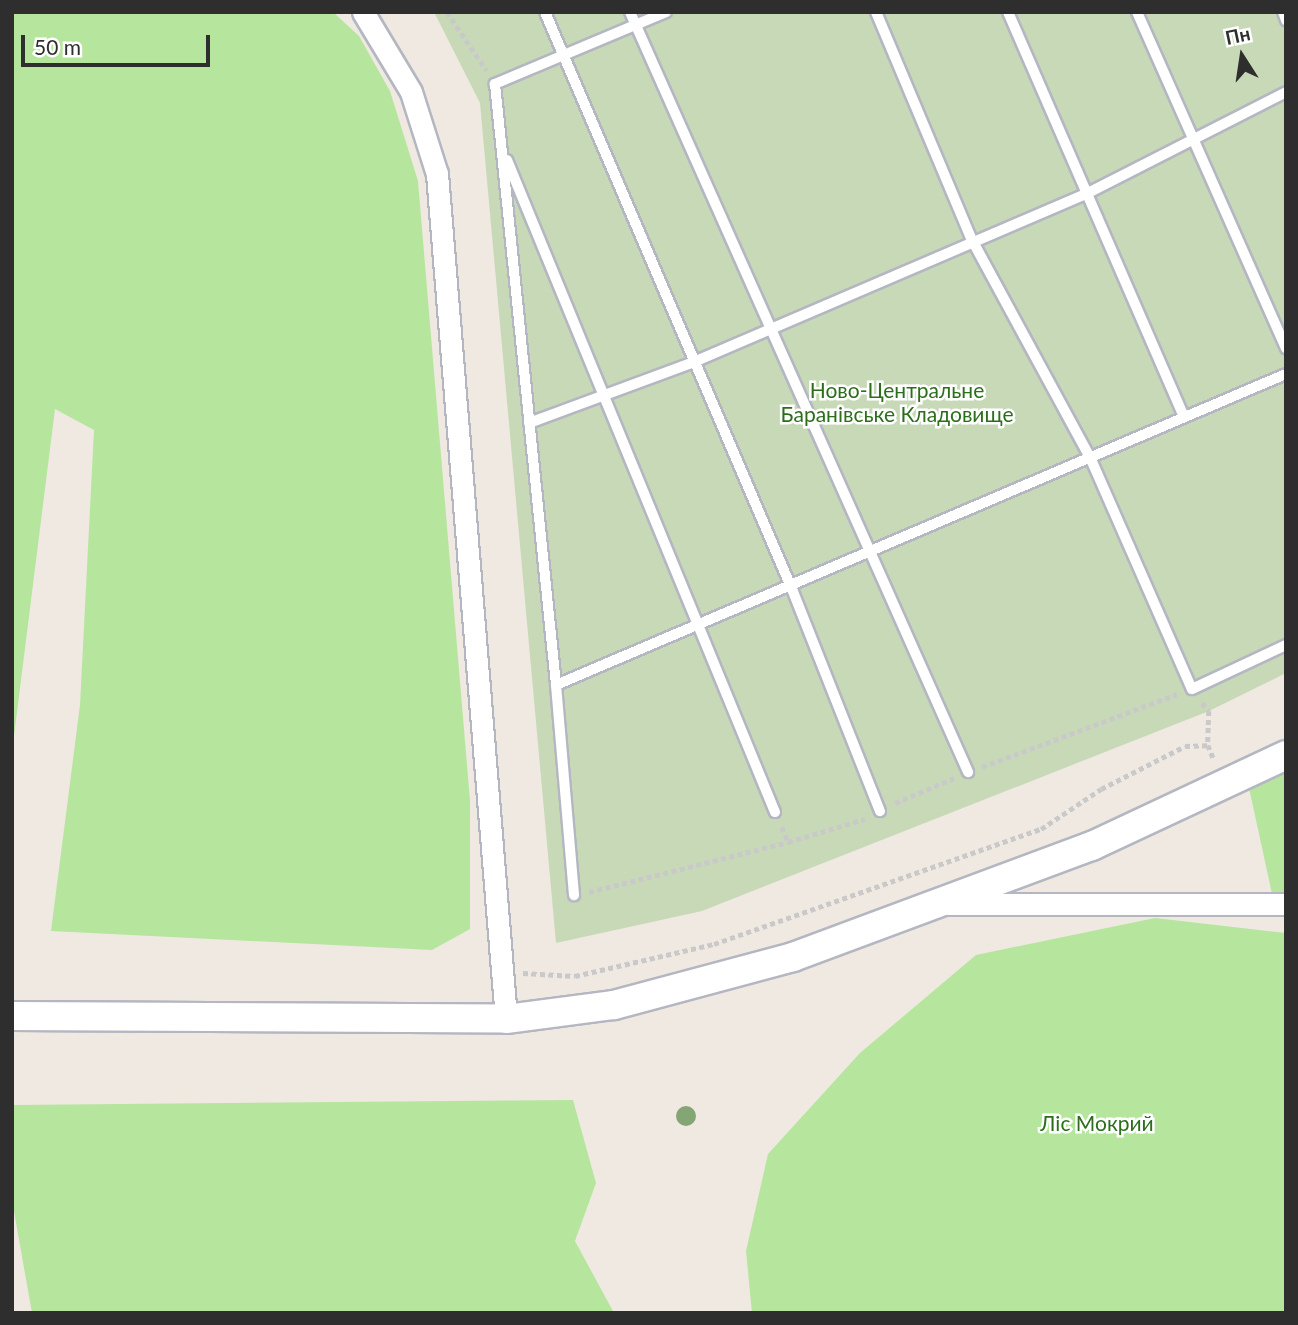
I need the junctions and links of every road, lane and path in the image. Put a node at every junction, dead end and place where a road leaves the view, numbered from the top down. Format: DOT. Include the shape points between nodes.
graph roads {
  1 [pos="363,12"];
  2 [pos="447,12"];
  3 [pos="545,12"];
  4 [pos="630,12"];
  5 [pos="666,12"];
  6 [pos="876,12"];
  7 [pos="1008,12"];
  8 [pos="1137,12"];
  9 [pos="1283,12"];
  10 [pos="1286,20"];
  11 [pos="636,25"];
  12 [pos="562,53"];
  13 [pos="495,84"];
  14 [pos="1286,92"];
  15 [pos="1194,142"];
  16 [pos="502,148"];
  17 [pos="1086,194"];
  18 [pos="972,240"];
  19 [pos="772,327"];
  20 [pos="1286,349"];
  21 [pos="694,362"];
  22 [pos="1286,374"];
  23 [pos="603,398"];
  24 [pos="1183,414"];
  25 [pos="529,423"];
  26 [pos="1090,457"];
  27 [pos="868,555"];
  28 [pos="792,589"];
  29 [pos="701,627"];
  30 [pos="1286,645"];
  31 [pos="556,685"];
  32 [pos="1192,689"];
  33 [pos="1208,746"];
  34 [pos="1286,755"];
  35 [pos="968,772"];
  36 [pos="1224,785"];
  37 [pos="880,811"];
  38 [pos="775,812"];
  39 [pos="788,842"];
  40 [pos="574,895"];
  41 [pos="934,904"];
  42 [pos="1286,904"];
  43 [pos="501,971"];
  44 [pos="12,1016"];
  45 [pos="506,1019"];
  1 -- 43 [label="street" via="411,92 437,174"];
  2 -- 13 [label="path"];
  3 -- 12 [label="lane"];
  4 -- 11 [label="lane"];
  5 -- 11 [label="lane"];
  6 -- 18 [label="lane"];
  7 -- 17 [label="lane"];
  8 -- 15 [label="lane"];
  9 -- 10 [label="lane"];
  11 -- 12 [label="lane"];
  11 -- 19 [label="lane"];
  12 -- 13 [label="lane"];
  12 -- 21 [label="lane"];
  13 -- 16 [label="lane"];
  14 -- 15 [label="lane"];
  15 -- 17 [label="lane"];
  15 -- 20 [label="lane"];
  16 -- 23 [label="lane"];
  16 -- 25 [label="lane"];
  17 -- 18 [label="lane"];
  17 -- 24 [label="lane"];
  18 -- 19 [label="lane"];
  18 -- 26 [label="lane"];
  19 -- 21 [label="lane"];
  19 -- 27 [label="lane"];
  21 -- 23 [label="lane"];
  21 -- 28 [label="lane"];
  22 -- 24 [label="lane"];
  23 -- 25 [label="lane"];
  23 -- 29 [label="lane"];
  24 -- 26 [label="lane"];
  25 -- 31 [label="lane"];
  26 -- 27 [label="lane"];
  26 -- 32 [label="lane"];
  27 -- 28 [label="lane"];
  27 -- 35 [label="lane"];
  28 -- 29 [label="lane"];
  28 -- 37 [label="lane"];
  29 -- 31 [label="lane"];
  29 -- 38 [label="lane"];
  30 -- 32 [label="lane"];
  31 -- 40 [label="lane"];
  32 -- 33 [label="path" via="1209,711"];
  33 -- 36 [label="path"];
  33 -- 43 [label="path" via="1185,746 1101,789 1041,829 714,944 575,976"];
  34 -- 36 [label="main road"];
  36 -- 41 [label="main road" via="1092,846"];
  39 -- 40 [label="path"];
  41 -- 42 [label="street"];
  41 -- 45 [label="main road" via="699,985 614,1005"];
  43 -- 45 [label="street"];
  44 -- 45 [label="main road"];
}
